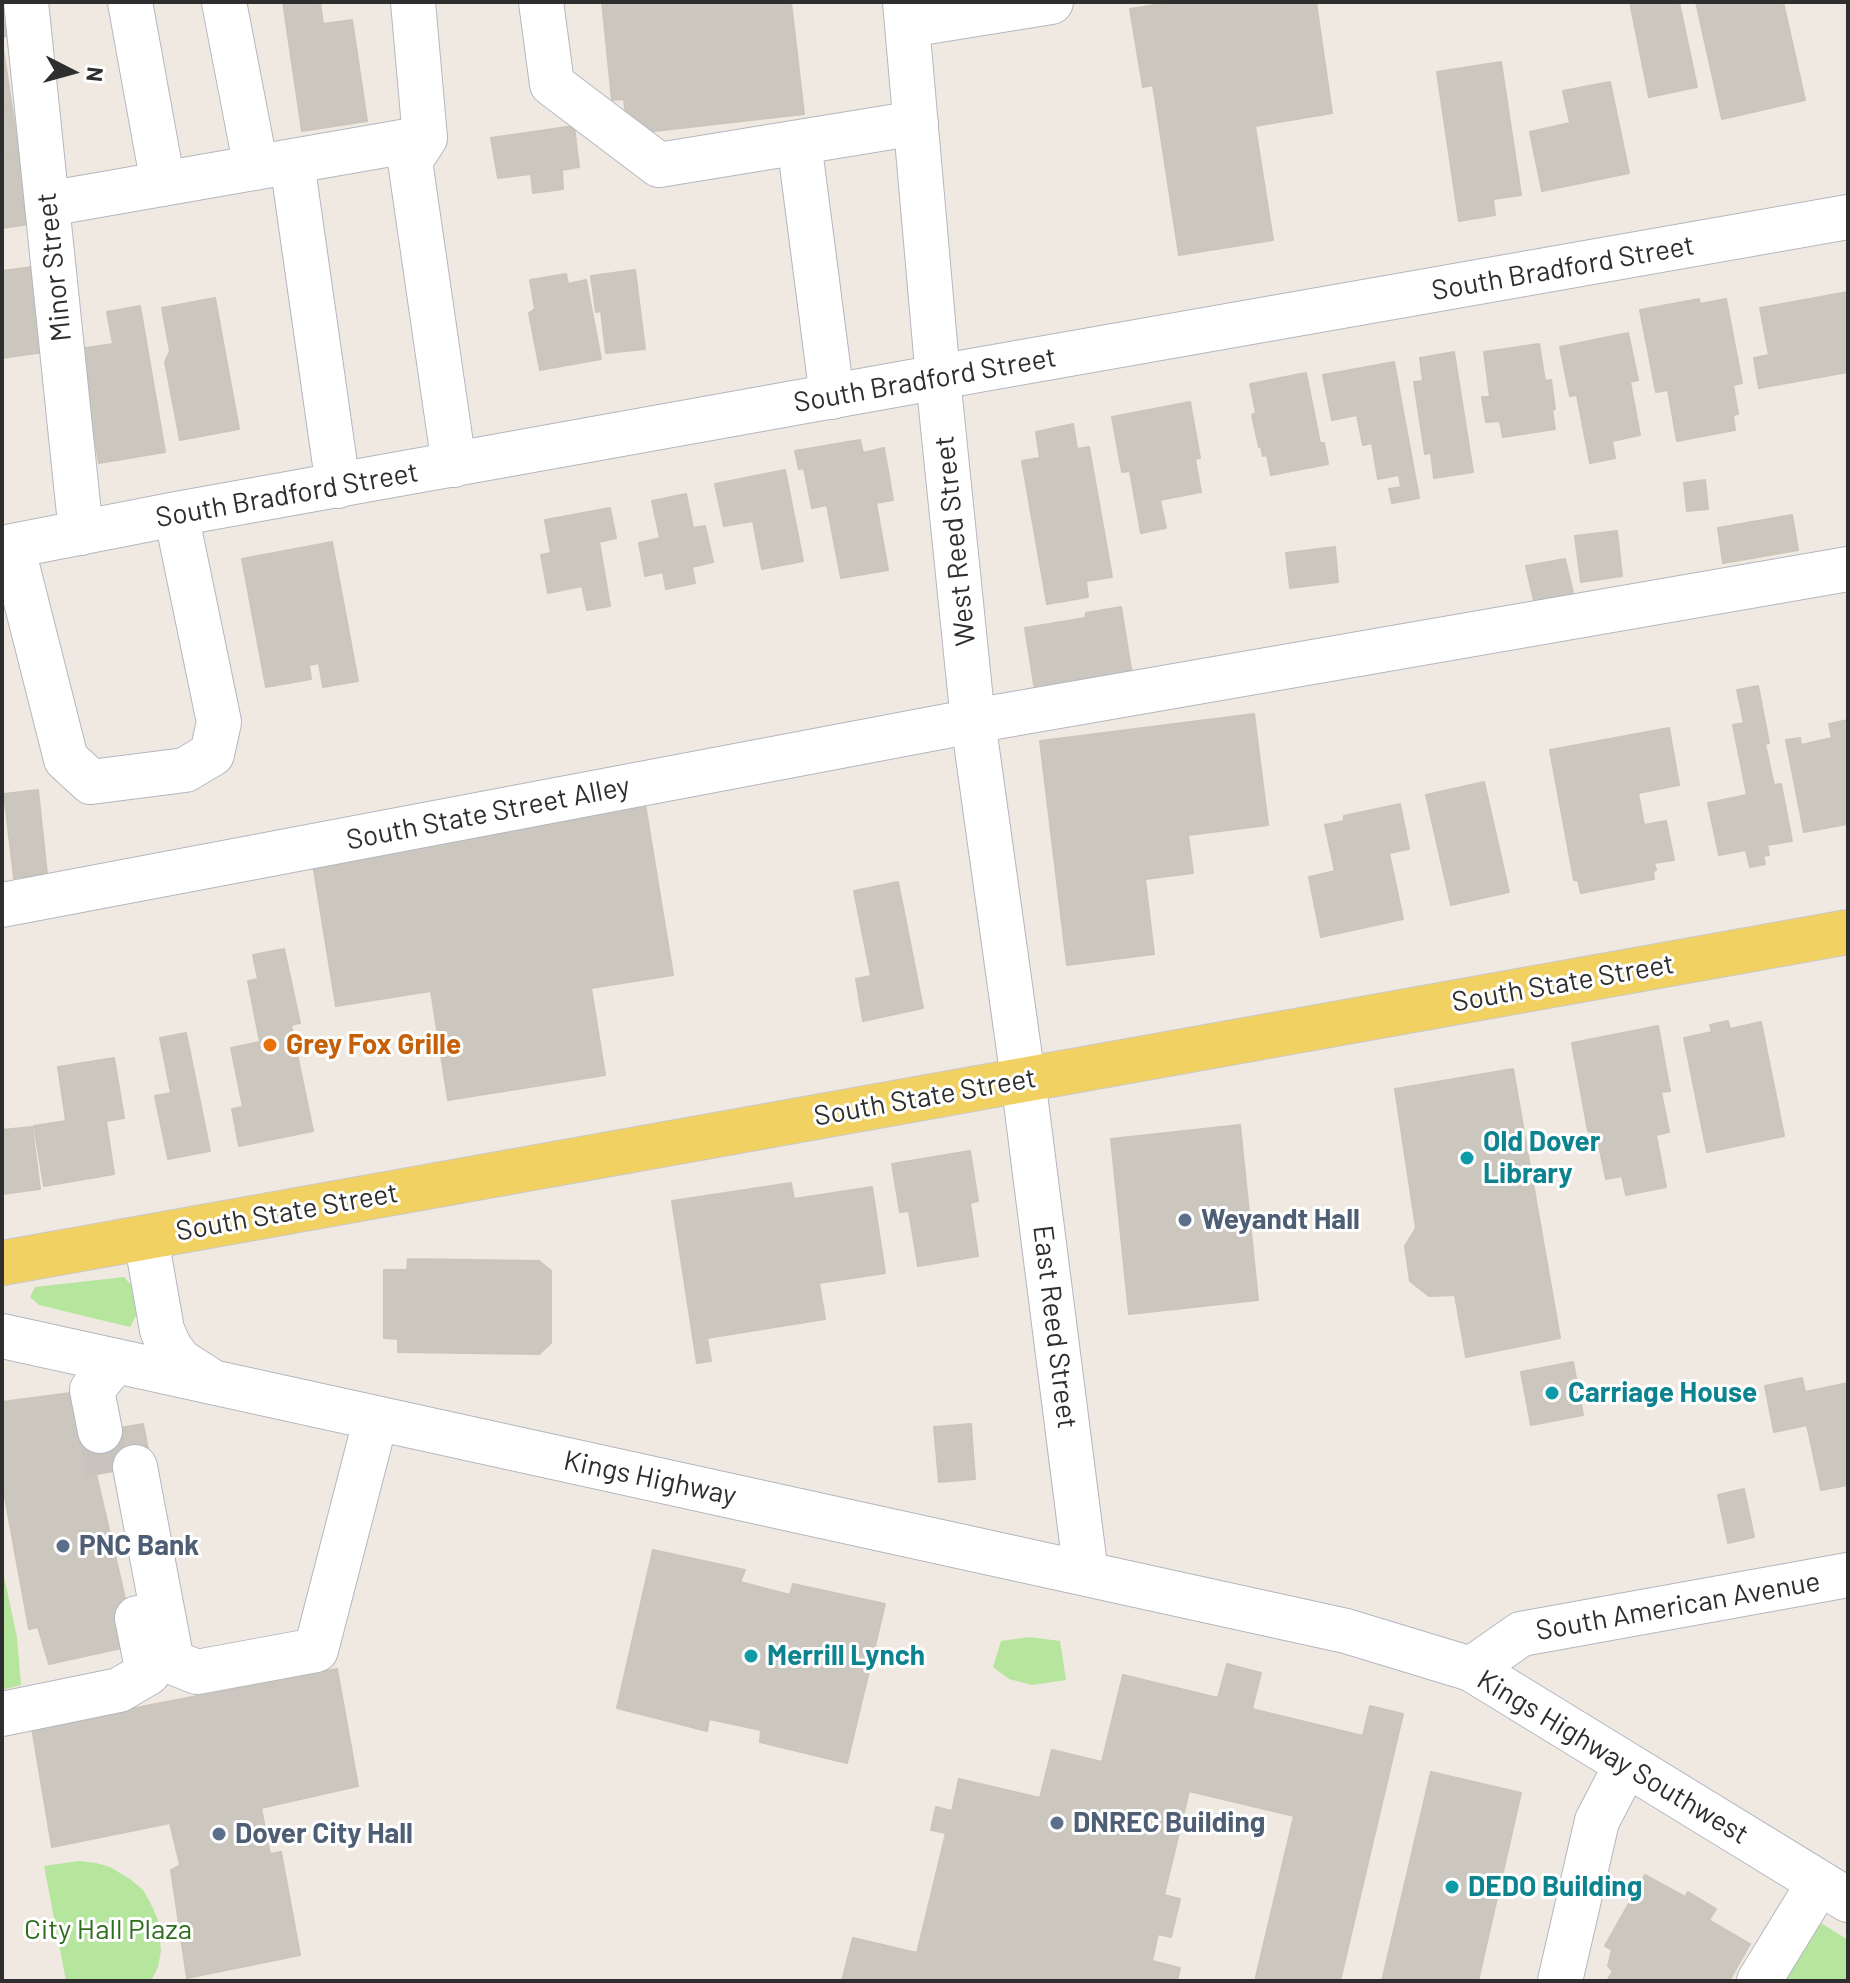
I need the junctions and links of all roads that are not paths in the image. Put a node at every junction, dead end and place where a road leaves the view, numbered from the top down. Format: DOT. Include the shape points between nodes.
graph roads {
  1 [pos="26,2"];
  2 [pos="130,2"];
  3 [pos="224,2"];
  4 [pos="413,2"];
  5 [pos="541,2"];
  6 [pos="1051,2"];
  7 [pos="906,14"];
  8 [pos="916,123"];
  9 [pos="425,138"];
  10 [pos="799,142"];
  11 [pos="274,165"];
  12 [pos="163,184"];
  13 [pos="47,204"];
  14 [pos="1848,217"];
  15 [pos="938,378"];
  16 [pos="832,397"];
  17 [pos="454,465"];
  18 [pos="338,486"];
  19 [pos="176,514"];
  20 [pos="81,533"];
  21 [pos="7,547"];
  22 [pos="1848,569"];
  23 [pos="973,721"];
  24 [pos="2,905"];
  25 [pos="1848,932"];
  26 [pos="1023,1079"];
  27 [pos="146,1238"];
  28 [pos="2,1263"];
  29 [pos="2,1336"];
  30 [pos="115,1361"];
  31 [pos="213,1382"];
  32 [pos="376,1418"];
  33 [pos="117,1450"];
  34 [pos="1086,1574"];
  35 [pos="1848,1575"];
  36 [pos="1471,1669"];
  37 [pos="2,1714"];
  38 [pos="1626,1765"];
  39 [pos="1833,1892"];
  40 [pos="1560,1981"];
  41 [pos="1759,1981"];
  1 -- 13 [label="street, Minor Street"];
  2 -- 12 [label="street"];
  3 -- 11 [label="street"];
  4 -- 9 [label="street"];
  5 -- 10 [label="street" via="552,84 659,165"];
  6 -- 7 [label="street"];
  7 -- 8 [label="street, West Reed Street"];
  8 -- 10 [label="street"];
  8 -- 15 [label="street, West Reed Street"];
  9 -- 11 [label="street"];
  9 -- 17 [label="street" via="410,161"];
  10 -- 16 [label="street"];
  11 -- 12 [label="street"];
  11 -- 18 [label="street"];
  12 -- 13 [label="street"];
  13 -- 20 [label="street, Minor Street"];
  14 -- 15 [label="street, South Bradford Street"];
  15 -- 16 [label="street, South Bradford Street"];
  15 -- 23 [label="street, West Reed Street"];
  16 -- 17 [label="street, South Bradford Street"];
  17 -- 18 [label="street, South Bradford Street"];
  18 -- 19 [label="street, South Bradford Street"];
  19 -- 20 [label="street, South Bradford Street"];
  19 -- 21 [label="street" via="219,722 212,754 185,770 91,782 66,759"];
  20 -- 21 [label="street, South Bradford Street"];
  22 -- 23 [label="street, South State Street Alley"];
  23 -- 24 [label="street, South State Street Alley"];
  23 -- 26 [label="street, West Reed Street"];
  25 -- 26 [label="main road, South State Street"];
  26 -- 27 [label="main road, South State Street"];
  26 -- 34 [label="street, East Reed Street"];
  27 -- 28 [label="main road, South State Street"];
  27 -- 31 [label="street, Kings Highway" via="170,1348"];
  29 -- 30 [label="street, Kings Highway"];
  30 -- 31 [label="street, Kings Highway"];
  30 -- 33 [label="street"];
  31 -- 32 [label="street, Kings Highway"];
  32 -- 33 [label="street" via="316,1650 197,1672 172,1662"];
  32 -- 34 [label="street, Kings Highway"];
  33 -- 37 [label="street" via="148,1673 119,1690"];
  34 -- 36 [label="street, Kings Highway Southwest" via="1346,1631"];
  35 -- 36 [label="street, South American Avenue" via="1521,1634"];
  36 -- 38 [label="street, Kings Highway Southwest"];
  38 -- 39 [label="street, Kings Highway Southwest"];
  38 -- 40 [label="street" via="1597,1821"];
  39 -- 41 [label="street"];
}
